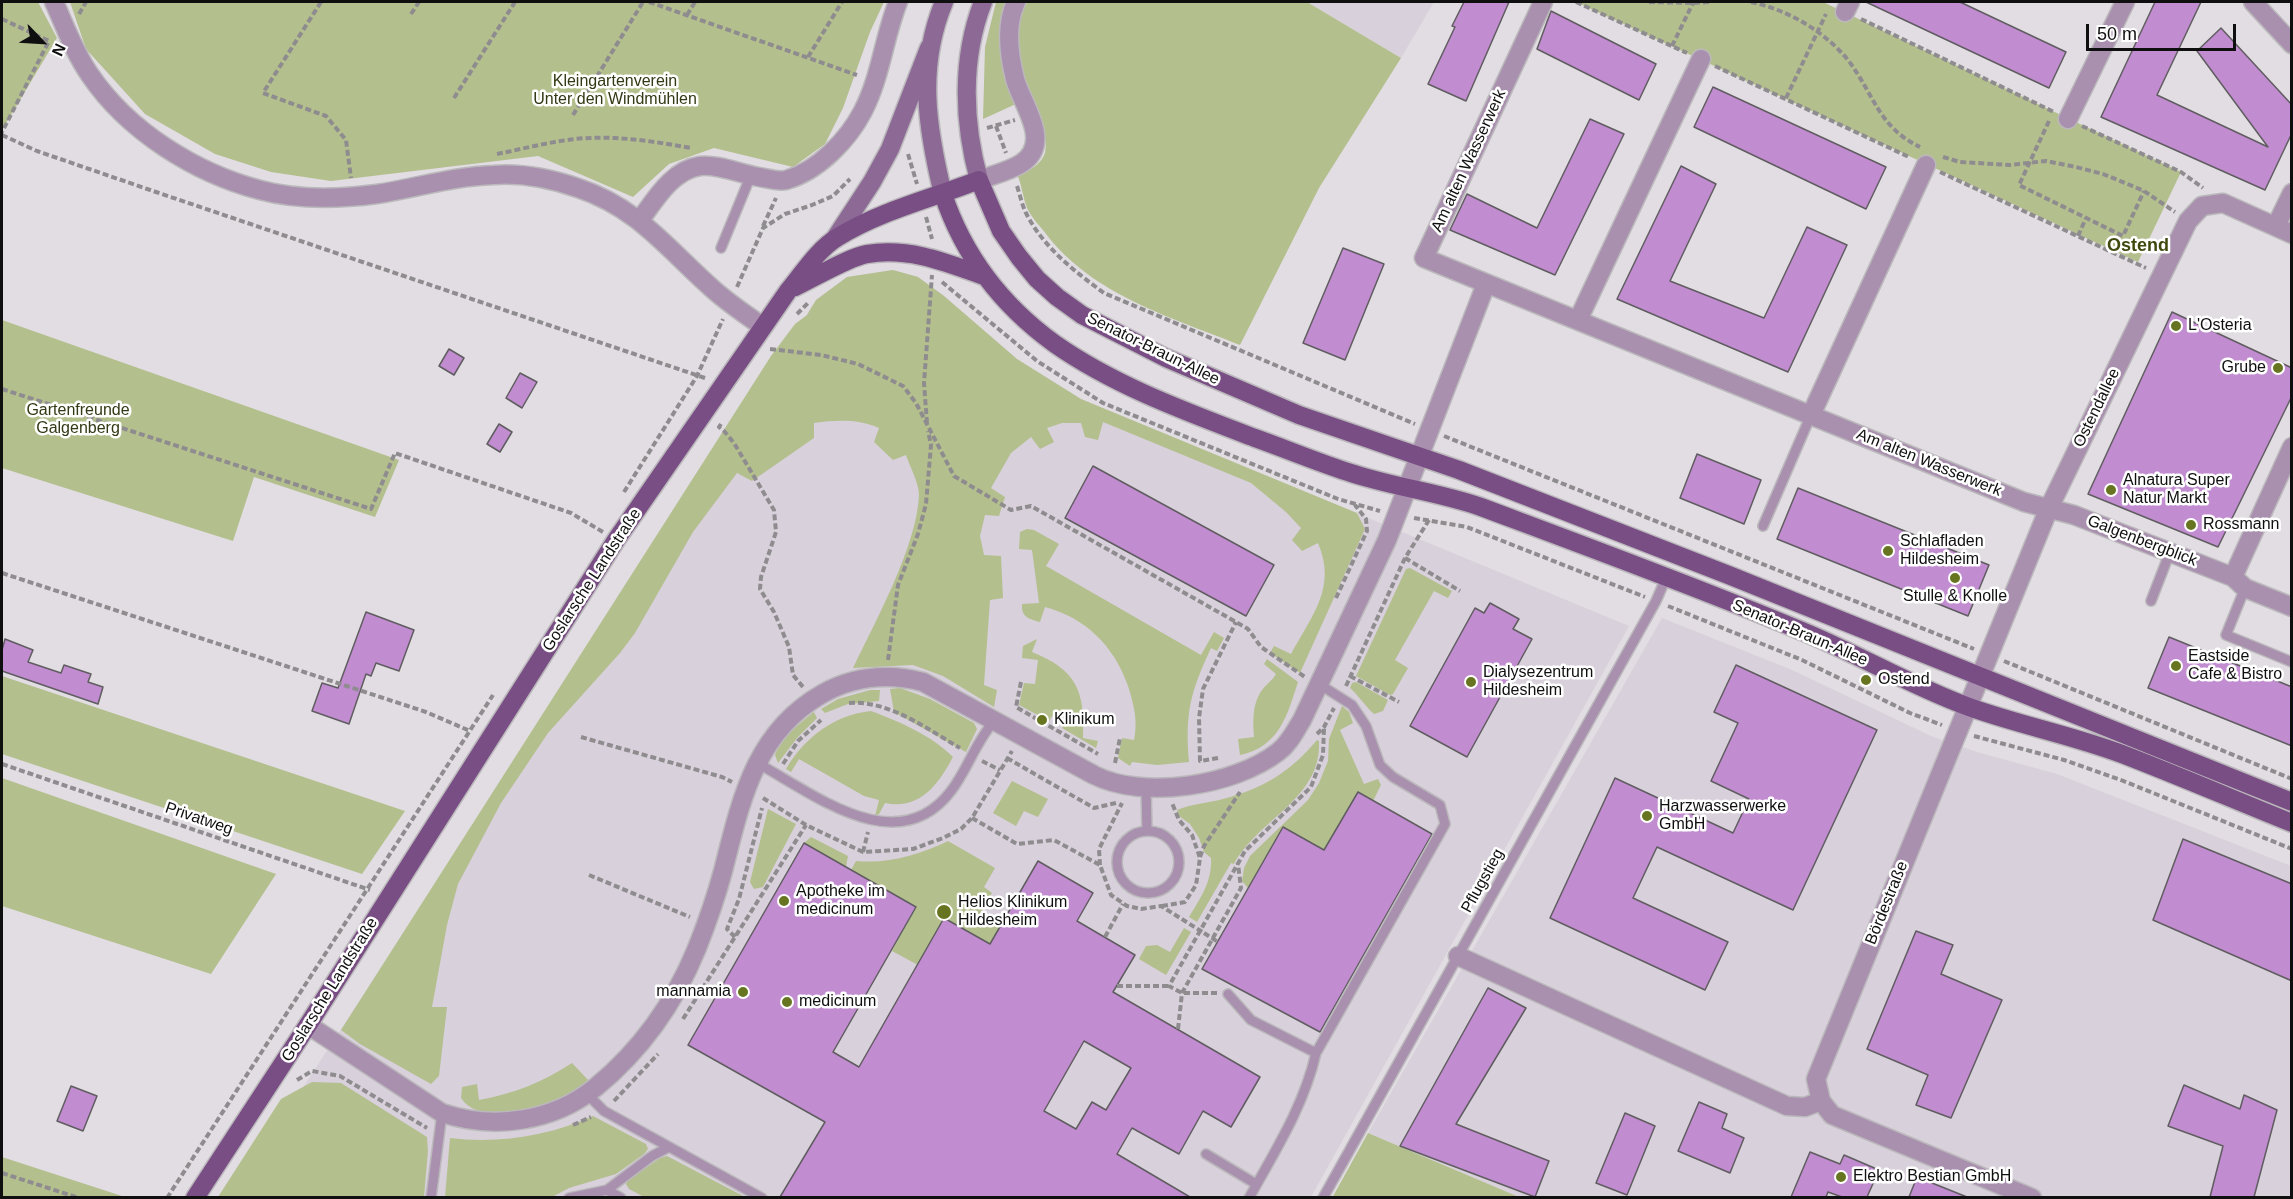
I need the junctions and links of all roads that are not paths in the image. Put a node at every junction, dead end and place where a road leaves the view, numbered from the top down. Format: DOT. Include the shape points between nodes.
graph roads {
  1 [pos="54,2"];
  2 [pos="898,2"];
  3 [pos="944,2"];
  4 [pos="982,2"];
  5 [pos="1016,2"];
  6 [pos="1543,2"];
  7 [pos="2124,2"];
  8 [pos="2253,2"];
  9 [pos="2292,44"];
  10 [pos="929,48"];
  11 [pos="1701,59"];
  12 [pos="2061,116"];
  13 [pos="1929,157"];
  14 [pos="751,175"];
  15 [pos="979,180"];
  16 [pos="2292,193"];
  17 [pos="943,194"];
  18 [pos="640,220"];
  19 [pos="2284,230"];
  20 [pos="836,237"];
  21 [pos="721,248"];
  22 [pos="984,276"];
  23 [pos="1486,284"];
  24 [pos="788,291"];
  25 [pos="1578,320"];
  26 [pos="762,326"];
  27 [pos="1810,415"];
  28 [pos="2292,447"];
  29 [pos="1419,456"];
  30 [pos="1407,487"];
  31 [pos="2049,508"];
  32 [pos="1763,526"];
  33 [pos="2170,552"];
  34 [pos="1666,578"];
  35 [pos="2239,583"];
  36 [pos="2151,601"];
  37 [pos="2292,607"];
  38 [pos="2292,662"];
  39 [pos="1981,676"];
  40 [pos="1319,684"];
  41 [pos="1968,707"];
  42 [pos="995,720"];
  43 [pos="757,763"];
  44 [pos="1147,796"];
  45 [pos="2292,802"];
  46 [pos="2292,823"];
  47 [pos="1147,831"];
  48 [pos="1458,956"];
  49 [pos="1228,993"];
  50 [pos="308,1025"];
  51 [pos="1316,1053"];
  52 [pos="587,1094"];
  53 [pos="1821,1101"];
  54 [pos="442,1113"];
  55 [pos="669,1147"];
  56 [pos="1206,1154"];
  57 [pos="1256,1184"];
  58 [pos="607,1190"];
  59 [pos="195,1197"];
  60 [pos="431,1197"];
  61 [pos="569,1197"];
  62 [pos="621,1197"];
  63 [pos="762,1197"];
  64 [pos="1248,1197"];
  65 [pos="1323,1197"];
  66 [pos="2032,1197"];
  1 -- 18 [label="street" via="72,44 99,87 133,122 170,151 210,172 260,190 310,198 354,196 494,174 526,177 579,188"];
  2 -- 14 [label="street" via="863,112 831,153 784,181"];
  3 -- 10 [label="main road"];
  4 -- 15 [label="main road" via="973,33 967,85 968,133"];
  5 -- 15 [label="street" via="1008,44 1035,141 1028,158"];
  6 -- 23 [label="street, Am alten Wasserwerk" via="1424,258"];
  7 -- 12 [label="street"];
  8 -- 9 [label="street"];
  10 -- 17 [label="main road" via="926,96"];
  10 -- 20 [label="main road" via="887,155"];
  11 -- 25 [label="street"];
  13 -- 27 [label="street"];
  14 -- 18 [label="street" via="700,166 678,175"];
  14 -- 21 [label="lane"];
  15 -- 17 [label="main road"];
  15 -- 29 [label="main road, Senator-Braun-Allee" via="1001,231 1019,257 1057,297 1082,315 1227,386 1299,416"];
  16 -- 19 [label="street"];
  17 -- 20 [label="main road, Goslarsche Landstraße" via="877,217"];
  17 -- 22 [label="main road, Senator-Braun-Allee" via="951,219"];
  18 -- 26 [label="street" via="714,290"];
  19 -- 31 [label="street, Ostendallee" via="2223,203 2202,206 2188,221"];
  20 -- 24 [label="main road, Goslarsche Landstraße"];
  22 -- 24 [label="main road" via="902,252 865,254"];
  22 -- 30 [label="main road, Senator-Braun-Allee" via="1028,322 1116,379 1205,419 1352,474"];
  23 -- 25 [label="street, Am alten Wasserwerk"];
  23 -- 29 [label="street"];
  24 -- 26 [label="main road, Goslarsche Landstraße"];
  25 -- 27 [label="street, Am alten Wasserwerk"];
  26 -- 50 [label="main road, Goslarsche Landstraße" via="616,540"];
  27 -- 31 [label="street, Am alten Wasserwerk" via="2024,502"];
  27 -- 32 [label="lane"];
  28 -- 35 [label="street"];
  29 -- 30 [label="street"];
  29 -- 39 [label="main road, Senator-Braun-Allee"];
  30 -- 34 [label="main road, Senator-Braun-Allee" via="1475,505"];
  30 -- 40 [label="street" via="1387,540"];
  31 -- 33 [label="street, Galgenbergblick"];
  31 -- 39 [label="street, Ostendallee"];
  33 -- 35 [label="street, Galgenbergblick"];
  33 -- 36 [label="lane"];
  34 -- 41 [label="main road, Senator-Braun-Allee" via="1803,631"];
  34 -- 48 [label="lane, Pflugstieg"];
  35 -- 37 [label="street, Galgenbergblick"];
  35 -- 38 [label="lane" via="2226,635"];
  39 -- 41 [label="street, Ostendallee"];
  39 -- 45 [label="main road, Senator-Braun-Allee"];
  40 -- 44 [label="street" via="1292,738 1278,752 1236,774"];
  40 -- 51 [label="lane" via="1352,705 1366,726 1380,765 1440,805 1445,824"];
  41 -- 46 [label="main road, Senator-Braun-Allee" via="2122,754"];
  41 -- 53 [label="street, Bördestraße" via="1816,1079"];
  42 -- 43 [label="street" via="923,682 870,678 846,683 811,701 785,723"];
  42 -- 43 [label="lane" via="950,792 933,808 888,824 844,811"];
  42 -- 44 [label="street" via="1104,780"];
  43 -- 52 [label="street" via="742,797 706,924 685,975 654,1026 625,1060"];
  44 -- 47 [label="lane"];
  47 -- 47 [label="lane" via="1128,838 1118,856 1118,866 1121,876 1135,890 1155,892 1172,881 1179,863 1178,853 1166,837"];
  48 -- 53 [label="street" via="1786,1106 1805,1107"];
  48 -- 65 [label="lane, Pflugstieg"];
  49 -- 51 [label="lane" via="1251,1020"];
  50 -- 54 [label="street"];
  50 -- 59 [label="main road, Goslarsche Landstraße"];
  51 -- 57 [label="lane" via="1311,1076 1290,1125"];
  52 -- 54 [label="street" via="550,1113 526,1119 481,1121"];
  52 -- 55 [label="lane" via="604,1111"];
  53 -- 66 [label="street" via="1832,1115"];
  54 -- 60 [label="lane"];
  55 -- 58 [label="lane"];
  55 -- 63 [label="lane"];
  56 -- 57 [label="lane"];
  57 -- 64 [label="lane"];
  58 -- 61 [label="lane"];
  58 -- 62 [label="lane"];
}
